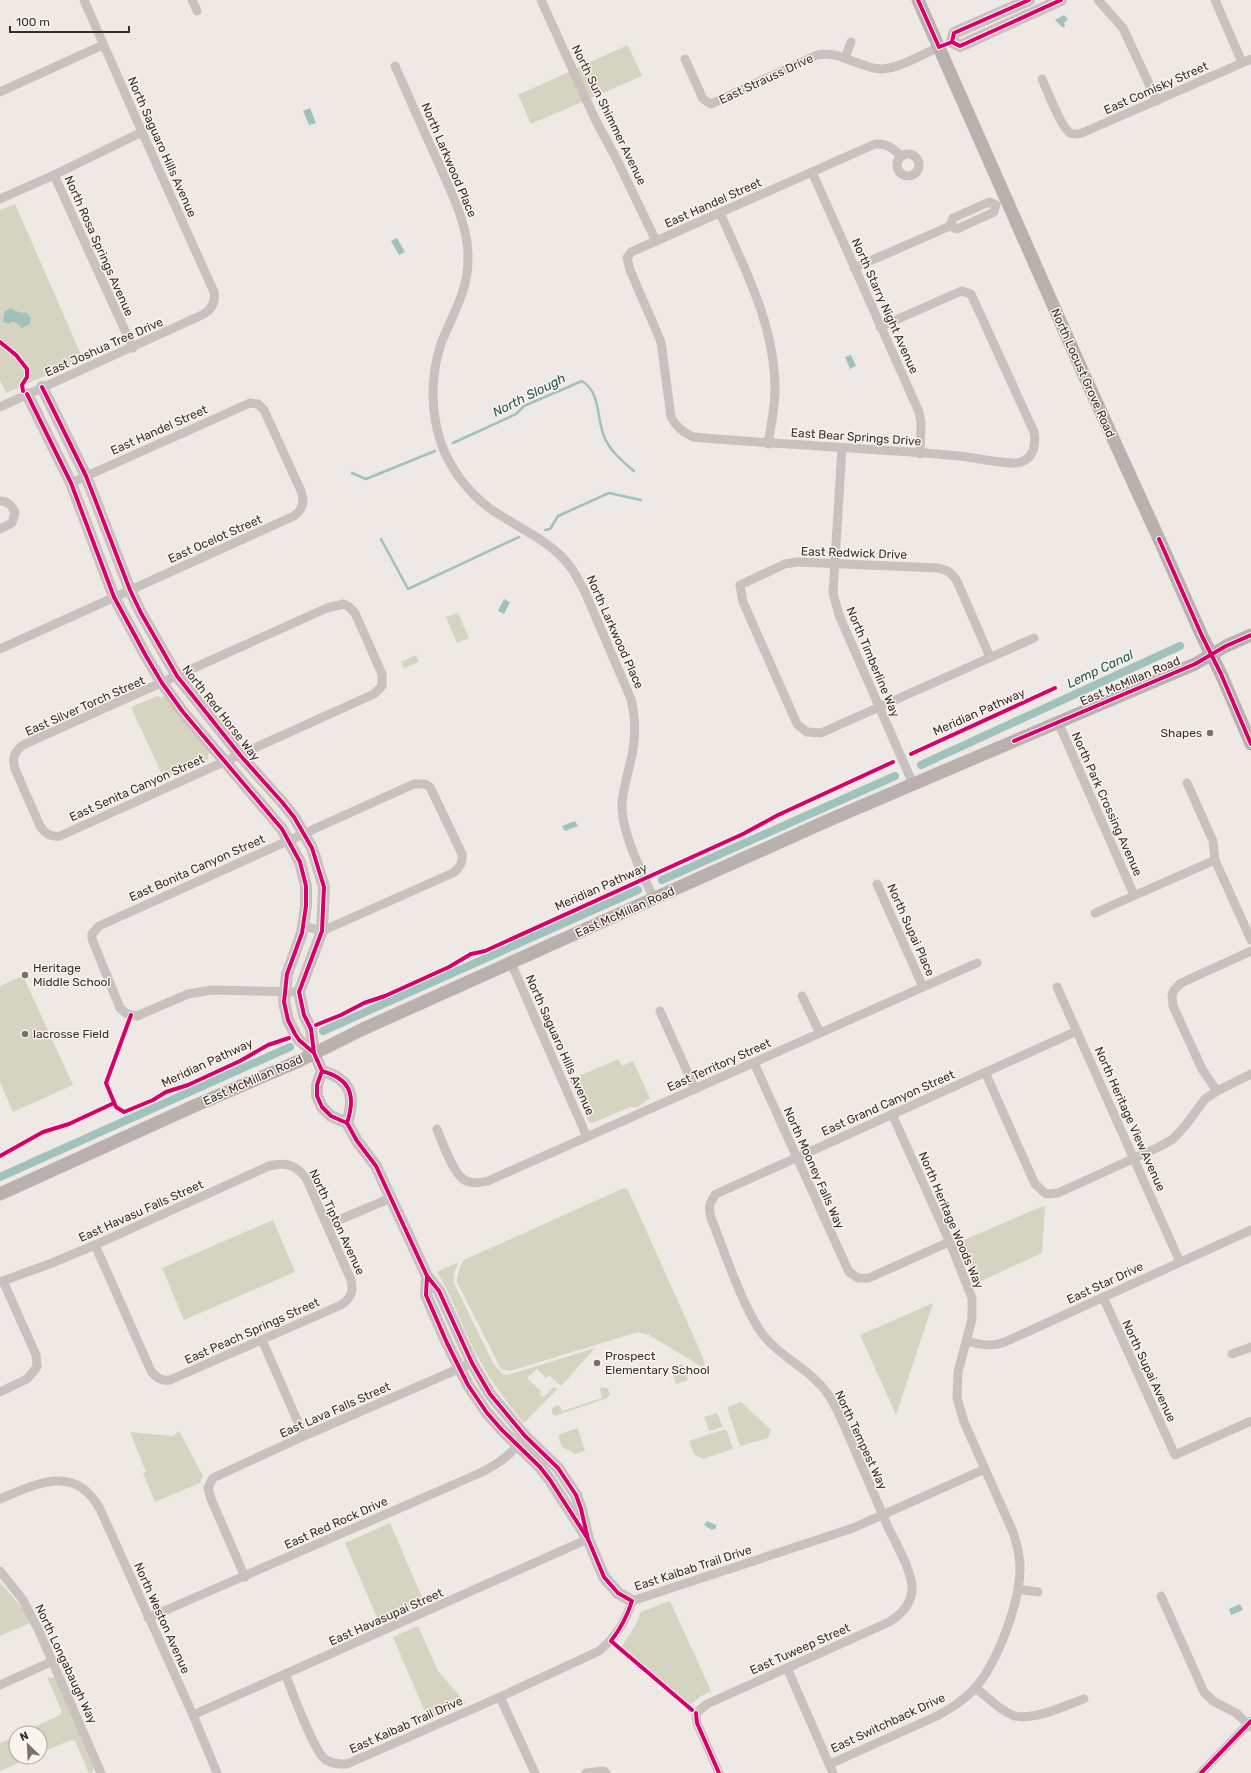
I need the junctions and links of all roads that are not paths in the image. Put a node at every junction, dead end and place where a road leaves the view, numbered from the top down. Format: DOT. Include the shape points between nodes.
graph roads {
  1 [pos="84,0"];
  2 [pos="192,0"];
  3 [pos="541,0"];
  4 [pos="918,0"];
  5 [pos="1029,0"];
  6 [pos="1061,0"];
  7 [pos="1098,0"];
  8 [pos="1215,0"];
  9 [pos="197,11"];
  10 [pos="851,42"];
  11 [pos="952,42"];
  12 [pos="103,45"];
  13 [pos="939,47"];
  14 [pos="845,58"];
  15 [pos="685,59"];
  16 [pos="1247,61"];
  17 [pos="395,66"];
  18 [pos="1042,79"];
  19 [pos="0,92"];
  20 [pos="1156,101"];
  21 [pos="142,132"];
  22 [pos="901,156"];
  23 [pos="812,172"];
  24 [pos="54,175"];
  25 [pos="0,199"];
  26 [pos="1001,202"];
  27 [pos="720,213"];
  28 [pos="656,241"];
  29 [pos="854,268"];
  30 [pos="214,304"];
  31 [pos="880,327"];
  32 [pos="133,348"];
  33 [pos="42,388"];
  34 [pos="27,394"];
  35 [pos="0,406"];
  36 [pos="679,427"];
  37 [pos="768,444"];
  38 [pos="842,448"];
  39 [pos="920,454"];
  40 [pos="86,476"];
  41 [pos="71,483"];
  42 [pos="0,501"];
  43 [pos="304,503"];
  44 [pos="0,529"];
  45 [pos="835,563"];
  46 [pos="130,590"];
  47 [pos="114,597"];
  48 [pos="1251,635"];
  49 [pos="1034,638"];
  50 [pos="0,649"];
  51 [pos="1211,654"];
  52 [pos="990,657"];
  53 [pos="177,676"];
  54 [pos="162,683"];
  55 [pos="382,686"];
  56 [pos="880,707"];
  57 [pos="1058,722"];
  58 [pos="1251,744"];
  59 [pos="240,755"];
  60 [pos="225,762"];
  61 [pos="1187,783"];
  62 [pos="913,784"];
  63 [pos="304,833"];
  64 [pos="52,836"];
  65 [pos="289,840"];
  66 [pos="1215,860"];
  67 [pos="877,884"];
  68 [pos="1134,895"];
  69 [pos="654,899"];
  70 [pos="1096,913"];
  71 [pos="303,926"];
  72 [pos="322,931"];
  73 [pos="1251,940"];
  74 [pos="1251,951"];
  75 [pos="511,963"];
  76 [pos="977,963"];
  77 [pos="923,987"];
  78 [pos="1058,987"];
  79 [pos="284,991"];
  80 [pos="299,992"];
  81 [pos="802,996"];
  82 [pos="660,1011"];
  83 [pos="1077,1030"];
  84 [pos="820,1034"];
  85 [pos="314,1053"];
  86 [pos="754,1063"];
  87 [pos="322,1071"];
  88 [pos="985,1072"];
  89 [pos="1251,1074"];
  90 [pos="695,1089"];
  91 [pos="1217,1091"];
  92 [pos="892,1114"];
  93 [pos="348,1123"];
  94 [pos="436,1129"];
  95 [pos="587,1137"];
  96 [pos="796,1158"];
  97 [pos="1134,1159"];
  98 [pos="291,1165"];
  99 [pos="0,1194"];
  100 [pos="391,1198"];
  101 [pos="710,1201"];
  102 [pos="327,1225"];
  103 [pos="1251,1230"];
  104 [pos="949,1242"];
  105 [pos="95,1245"];
  106 [pos="1180,1262"];
  107 [pos="427,1276"];
  108 [pos="2,1282"];
  109 [pos="352,1294"];
  110 [pos="1102,1297"];
  111 [pos="262,1340"];
  112 [pos="967,1341"];
  113 [pos="1251,1347"];
  114 [pos="1232,1354"];
  115 [pos="472,1363"];
  116 [pos="459,1368"];
  117 [pos="0,1392"];
  118 [pos="1251,1421"];
  119 [pos="304,1436"];
  120 [pos="521,1441"];
  121 [pos="985,1469"];
  122 [pos="0,1500"];
  123 [pos="883,1514"];
  124 [pos="588,1539"];
  125 [pos="0,1571"];
  126 [pos="245,1577"];
  127 [pos="1018,1589"];
  128 [pos="1038,1592"];
  129 [pos="1161,1596"];
  130 [pos="632,1601"];
  131 [pos="909,1601"];
  132 [pos="148,1618"];
  133 [pos="53,1661"];
  134 [pos="787,1668"];
  135 [pos="285,1674"];
  136 [pos="0,1685"];
  137 [pos="975,1688"];
  138 [pos="500,1697"];
  139 [pos="1084,1699"];
  140 [pos="193,1715"];
  141 [pos="1250,1724"];
  142 [pos="831,1769"];
  143 [pos="605,1772"];
  144 [pos="101,1773"];
  145 [pos="217,1773"];
  146 [pos="535,1773"];
  147 [pos="586,1773"];
  148 [pos="719,1773"];
  149 [pos="1201,1773"];
  1 -- 12 [label="street, North Saguaro Hills Avenue"];
  2 -- 9 [label="street"];
  3 -- 28 [label="street, North Sun Shimmer Avenue" via="595,119"];
  4 -- 13 [label="main road, North Locust Grove Road"];
  5 -- 11 [label="street, East Strauss Drive" via="954,33"];
  6 -- 11 [label="street, East Strauss Drive" via="960,46"];
  7 -- 20 [label="street" via="1123,28"];
  8 -- 16 [label="street"];
  10 -- 14 [label="street"];
  11 -- 13 [label="street, East Strauss Drive"];
  12 -- 19 [label="street"];
  12 -- 21 [label="street, North Saguaro Hills Avenue"];
  13 -- 14 [label="street, East Strauss Drive" via="896,66 882,69"];
  13 -- 26 [label="main road, North Locust Grove Road"];
  14 -- 15 [label="street, East Strauss Drive" via="836,54 817,55 710,104 703,98"];
  16 -- 20 [label="street, East Comisky Street"];
  17 -- 69 [label="street, North Larkwood Place" via="454,200 467,242 465,284 437,357 434,375 433,405 440,441 462,481 474,494 487,506 534,535 561,556 577,576 585,592 631,699 635,715 633,750 623,793 622,812 629,838"];
  18 -- 20 [label="street, East Comisky Street" via="1063,124 1070,133 1076,135"];
  21 -- 24 [label="street"];
  21 -- 30 [label="street, North Saguaro Hills Avenue" via="214,292"];
  22 -- 23 [label="street, East Handel Street" via="891,146 875,144"];
  23 -- 27 [label="street, East Handel Street"];
  23 -- 29 [label="street, North Starry Night Avenue"];
  24 -- 25 [label="street"];
  24 -- 32 [label="street, North Rosa Springs Avenue"];
  26 -- 29 [label="street" via="989,202 953,218 950,226"];
  26 -- 51 [label="main road, North Locust Grove Road"];
  27 -- 28 [label="street, East Handel Street"];
  27 -- 37 [label="street" via="761,307 772,353 775,389"];
  28 -- 36 [label="street, East Handel Street" via="631,252 627,258 660,338 671,417"];
  29 -- 31 [label="street, North Starry Night Avenue"];
  30 -- 32 [label="street, East Joshua Tree Drive" via="202,315"];
  31 -- 39 [label="street, North Starry Night Avenue" via="919,412"];
  31 -- 39 [label="street, East Bear Springs Drive" via="959,292 971,294 1034,432 1032,454 1020,463"];
  32 -- 33 [label="street, East Joshua Tree Drive"];
  33 -- 34 [label="street, East Joshua Tree Drive"];
  33 -- 40 [label="street, North Red Horse Way"];
  34 -- 35 [label="street, East Joshua Tree Drive"];
  34 -- 41 [label="street"];
  36 -- 37 [label="street, East Bear Springs Drive" via="693,437"];
  37 -- 38 [label="street, East Bear Springs Drive"];
  38 -- 39 [label="street, East Bear Springs Drive"];
  38 -- 45 [label="street, North Timberline Way"];
  40 -- 41 [label="street, East Handel Street"];
  40 -- 43 [label="street, East Handel Street" via="246,404 258,404 264,410"];
  40 -- 46 [label="street, North Red Horse Way"];
  41 -- 47 [label="street"];
  42 -- 44 [label="street" via="10,504 15,513 12,523"];
  43 -- 46 [label="street, East Ocelot Street" via="294,516"];
  45 -- 52 [label="street, East Redwick Drive" via="938,568 948,571 956,579"];
  45 -- 56 [label="street, North Timberline Way" via="833,593 839,615"];
  45 -- 56 [label="street, East Redwick Drive" via="785,564 740,585 744,602 797,724 807,732 821,733"];
  46 -- 47 [label="street, East Ocelot Street"];
  46 -- 53 [label="street, North Red Horse Way"];
  47 -- 50 [label="street, East Ocelot Street"];
  47 -- 54 [label="street"];
  48 -- 51 [label="main road, East McMillan Road"];
  49 -- 52 [label="street"];
  51 -- 57 [label="main road, East McMillan Road" via="1195,664"];
  51 -- 58 [label="main road, North Locust Grove Road"];
  52 -- 56 [label="street"];
  53 -- 54 [label="street, East Silver Torch Street"];
  53 -- 55 [label="street, East Silver Torch Street" via="327,608 344,604 355,613 382,674"];
  53 -- 59 [label="street, North Red Horse Way"];
  54 -- 60 [label="street"];
  54 -- 64 [label="street, East Silver Torch Street" via="16,750 15,769 40,826 45,834"];
  55 -- 59 [label="street, East Senita Canyon Street" via="374,694"];
  56 -- 62 [label="street, North Timberline Way"];
  57 -- 62 [label="main road, East McMillan Road"];
  57 -- 68 [label="street, North Park Crossing Avenue"];
  59 -- 60 [label="street, East Senita Canyon Street"];
  59 -- 63 [label="street, North Red Horse Way" via="282,802"];
  60 -- 64 [label="street, East Senita Canyon Street" via="60,836"];
  60 -- 65 [label="street"];
  61 -- 66 [label="street" via="1213,841"];
  62 -- 69 [label="main road, East McMillan Road"];
  63 -- 65 [label="street, East Bonita Canyon Street"];
  63 -- 72 [label="street, North Red Horse Way" via="318,864 324,887"];
  63 -- 72 [label="street, East Bonita Canyon Street" via="414,784 425,784 433,791 462,854 461,865 453,873"];
  65 -- 71 [label="street" via="300,862 306,886"];
  65 -- 79 [label="street, East Bonita Canyon Street" via="99,926 92,934 93,945 120,1008 127,1014 137,1016 188,994 212,990"];
  66 -- 68 [label="street"];
  66 -- 73 [label="street"];
  67 -- 77 [label="street, North Supai Place"];
  68 -- 70 [label="street"];
  69 -- 75 [label="main road, East McMillan Road"];
  71 -- 72 [label="street"];
  71 -- 79 [label="street"];
  72 -- 80 [label="street, North Red Horse Way"];
  74 -- 91 [label="street" via="1181,983 1172,995 1173,1006 1197,1058"];
  75 -- 85 [label="main road, East McMillan Road"];
  75 -- 95 [label="street, North Saguaro Hills Avenue"];
  76 -- 77 [label="street, East Territory Street"];
  77 -- 84 [label="street, East Territory Street"];
  78 -- 83 [label="street, North Heritage View Avenue"];
  79 -- 80 [label="street"];
  79 -- 85 [label="street" via="291,1026 299,1040"];
  80 -- 85 [label="street" via="304,1015 311,1029"];
  81 -- 84 [label="street"];
  82 -- 90 [label="street"];
  83 -- 88 [label="street, East Grand Canyon Street"];
  83 -- 97 [label="street, North Heritage View Avenue"];
  84 -- 86 [label="street, East Territory Street"];
  85 -- 87 [label="street"];
  85 -- 99 [label="main road, East McMillan Road"];
  86 -- 90 [label="street, East Territory Street"];
  86 -- 96 [label="street, North Mooney Falls Way"];
  87 -- 93 [label="street" via="337,1076 348,1086 352,1102"];
  87 -- 93 [label="street" via="317,1085 317,1096 322,1107 331,1116"];
  88 -- 92 [label="street, East Grand Canyon Street"];
  88 -- 97 [label="street" via="1035,1184 1046,1194 1058,1193"];
  89 -- 91 [label="street"];
  90 -- 95 [label="street, East Territory Street"];
  91 -- 97 [label="street" via="1205,1099 1186,1126 1173,1138"];
  92 -- 96 [label="street, East Grand Canyon Street"];
  92 -- 104 [label="street, North Heritage Woods Way"];
  93 -- 100 [label="street" via="357,1141 376,1166"];
  94 -- 95 [label="street, East Territory Street" via="456,1171 470,1182 488,1181"];
  96 -- 101 [label="street, East Grand Canyon Street" via="716,1194"];
  96 -- 104 [label="street, North Mooney Falls Way" via="847,1269 858,1278 869,1278"];
  97 -- 106 [label="street, North Heritage View Avenue"];
  98 -- 102 [label="street, North Tipton Avenue" via="300,1170 306,1178"];
  98 -- 105 [label="street, East Havasu Falls Street" via="269,1166"];
  100 -- 102 [label="street"];
  100 -- 107 [label="street"];
  101 -- 123 [label="street, North Tempest Way" via="708,1208 711,1218 758,1328 769,1343 809,1374 827,1393"];
  102 -- 109 [label="street, North Tipton Avenue" via="351,1280"];
  103 -- 106 [label="street, East Star Drive"];
  104 -- 112 [label="street, North Heritage Woods Way" via="972,1298 972,1320"];
  105 -- 108 [label="street, East Havasu Falls Street"];
  105 -- 111 [label="street, East Peach Springs Street" via="151,1371 158,1379 170,1380"];
  106 -- 110 [label="street, East Star Drive"];
  107 -- 115 [label="street" via="439,1291"];
  107 -- 116 [label="street" via="426,1295"];
  108 -- 117 [label="street" via="36,1355 37,1367 27,1380"];
  109 -- 111 [label="street, East Peach Springs Street" via="341,1305"];
  110 -- 112 [label="street, East Star Drive" via="996,1345"];
  110 -- 118 [label="street, North Supai Avenue" via="1174,1455"];
  111 -- 119 [label="street"];
  112 -- 121 [label="street, North Heritage Woods Way" via="958,1372 958,1398 964,1422"];
  113 -- 114 [label="street"];
  115 -- 116 [label="street, East Lava Falls Street"];
  115 -- 120 [label="street"];
  116 -- 119 [label="street, East Lava Falls Street"];
  116 -- 120 [label="street" via="487,1413"];
  119 -- 126 [label="street, East Lava Falls Street" via="217,1476 210,1482 208,1488 211,1499"];
  120 -- 124 [label="street" via="558,1468 576,1496"];
  120 -- 126 [label="street, East Red Rock Drive" via="507,1457 480,1473"];
  121 -- 123 [label="street, East Kaibab Trail Drive"];
  121 -- 127 [label="street, North Heritage Woods Way" via="1017,1546 1020,1567"];
  122 -- 132 [label="street, North Weston Avenue" via="44,1482 58,1481 86,1491 96,1502"];
  123 -- 130 [label="street, East Kaibab Trail Drive" via="838,1533"];
  123 -- 131 [label="street, North Tempest Way" via="909,1573 912,1586"];
  124 -- 130 [label="street" via="604,1577 618,1593"];
  124 -- 135 [label="street, East Havasupai Street"];
  125 -- 133 [label="street, North Longabaugh Way" via="23,1600"];
  126 -- 132 [label="street, East Red Rock Drive"];
  127 -- 128 [label="street"];
  127 -- 137 [label="street, North Heritage Woods Way" via="992,1663"];
  129 -- 141 [label="street" via="1204,1692 1213,1701"];
  130 -- 138 [label="street, East Kaibab Trail Drive" via="622,1626 611,1641 598,1651"];
  131 -- 134 [label="street, East Tuweep Street" via="899,1616 889,1622"];
  132 -- 140 [label="street, North Weston Avenue"];
  133 -- 136 [label="street"];
  133 -- 144 [label="street, North Longabaugh Way"];
  134 -- 142 [label="street"];
  134 -- 148 [label="street, East Tuweep Street" via="707,1704 696,1713 697,1723"];
  135 -- 138 [label="street, East Kaibab Trail Drive" via="316,1746 325,1759 336,1764 347,1764"];
  135 -- 140 [label="street, East Havasupai Street"];
  137 -- 139 [label="street" via="1011,1715 1022,1717 1033,1716"];
  137 -- 142 [label="street, East Switchback Drive" via="953,1707 937,1716"];
  138 -- 146 [label="street"];
  140 -- 145 [label="street, North Weston Avenue"];
  141 -- 149 [label="street"];
  143 -- 147 [label="street"];
}
